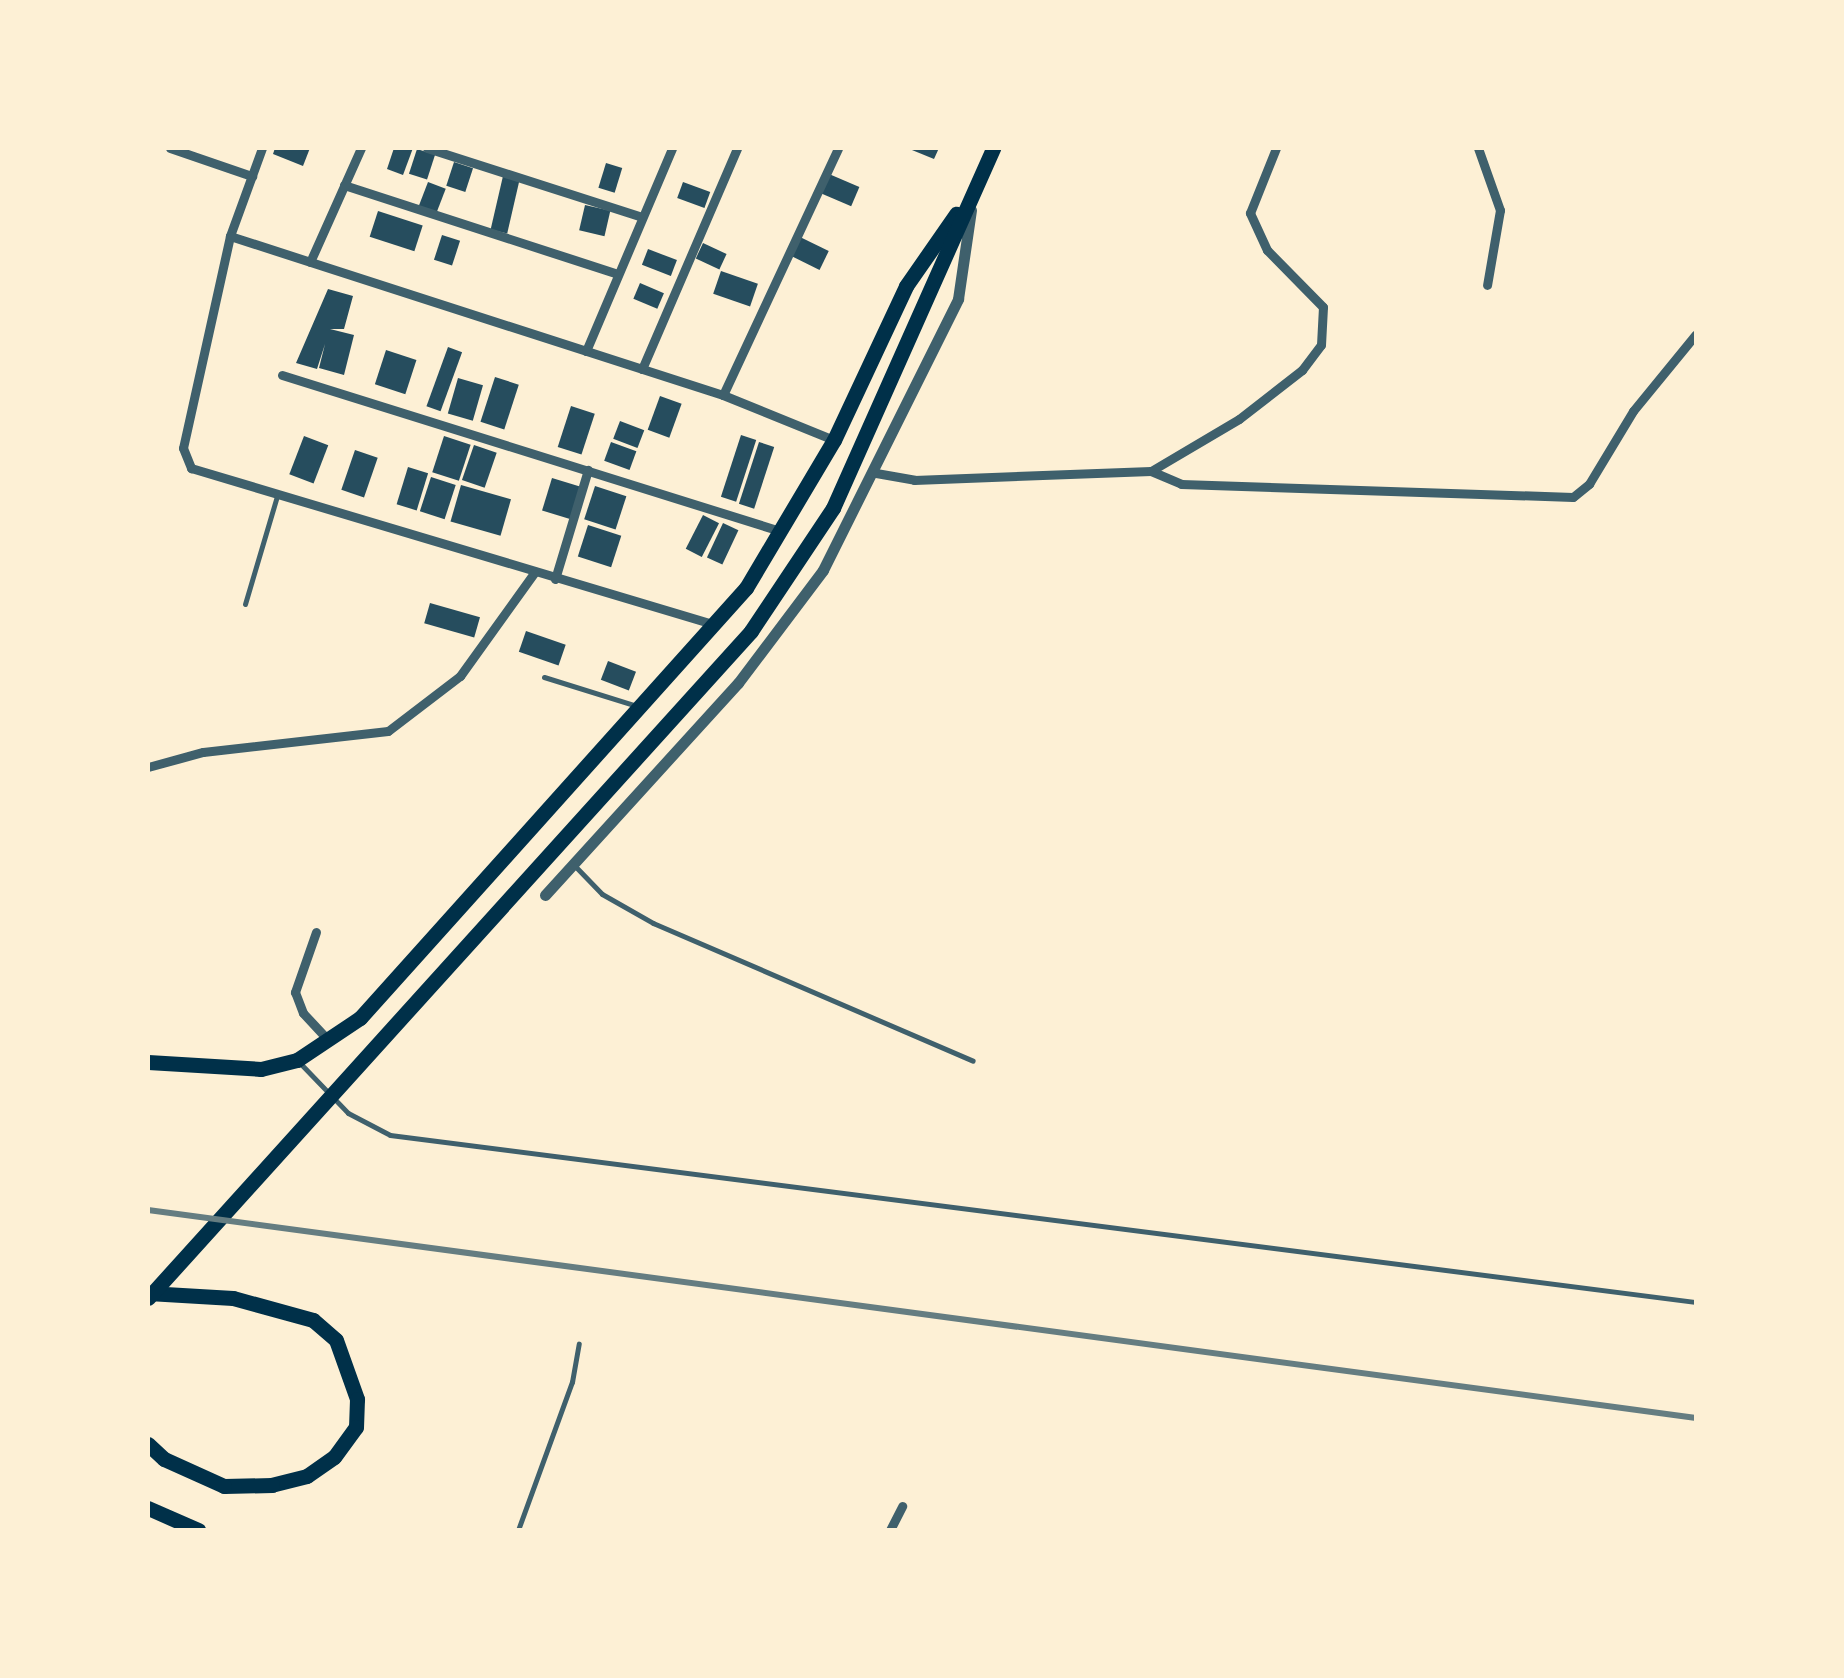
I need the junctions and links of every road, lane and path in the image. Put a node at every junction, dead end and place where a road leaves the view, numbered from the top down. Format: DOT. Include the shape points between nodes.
graph roads {
  1 [pos="170,148"];
  2 [pos="262,148"];
  3 [pos="361,148"];
  4 [pos="427,148"];
  5 [pos="672,148"];
  6 [pos="737,148"];
  7 [pos="838,148"];
  8 [pos="992,148"];
  9 [pos="1276,148"];
  10 [pos="1478,148"];
  11 [pos="252,176"];
  12 [pos="344,185"];
  13 [pos="973,191"];
  14 [pos="642,217"];
  15 [pos="230,236"];
  16 [pos="310,262"];
  17 [pos="618,274"];
  18 [pos="1487,285"];
  19 [pos="1696,334"];
  20 [pos="586,351"];
  21 [pos="642,369"];
  22 [pos="282,375"];
  23 [pos="723,395"];
  24 [pos="834,440"];
  25 [pos="588,470"];
  26 [pos="1152,471"];
  27 [pos="876,473"];
  28 [pos="278,495"];
  29 [pos="784,532"];
  30 [pos="534,573"];
  31 [pos="555,579"];
  32 [pos="245,604"];
  33 [pos="716,625"];
  34 [pos="544,677"];
  35 [pos="642,707"];
  36 [pos="148,767"];
  37 [pos="573,864"];
  38 [pos="545,895"];
  39 [pos="316,932"];
  40 [pos="330,1042"];
  41 [pos="297,1060"];
  42 [pos="973,1061"];
  43 [pos="148,1062"];
  44 [pos="148,1296"];
  45 [pos="1696,1302"];
  46 [pos="579,1344"];
  47 [pos="148,1444"];
  48 [pos="902,1506"];
  49 [pos="148,1508"];
  50 [pos="198,1530"];
  51 [pos="518,1530"];
  52 [pos="890,1530"];
  1 -- 11 [label="street"];
  2 -- 11 [label="street"];
  3 -- 12 [label="street"];
  4 -- 14 [label="street"];
  5 -- 14 [label="street"];
  6 -- 21 [label="street"];
  7 -- 23 [label="street"];
  8 -- 13 [label="main road"];
  9 -- 26 [label="street" via="1258,180 1253,230 1323,307 1322,345 1302,370 1239,419"];
  10 -- 18 [label="street" via="1500,210"];
  11 -- 15 [label="street"];
  12 -- 16 [label="street"];
  12 -- 17 [label="street"];
  13 -- 24 [label="main road" via="906,286"];
  13 -- 27 [label="street" via="958,298"];
  13 -- 44 [label="main road" via="841,490 752,631"];
  14 -- 17 [label="street"];
  15 -- 16 [label="street"];
  15 -- 28 [label="street" via="183,448 192,468"];
  16 -- 20 [label="street"];
  17 -- 20 [label="street"];
  19 -- 26 [label="street" via="1573,497 1182,484"];
  20 -- 21 [label="street"];
  21 -- 23 [label="street"];
  22 -- 25 [label="street"];
  23 -- 24 [label="street"];
  24 -- 29 [label="main road"];
  25 -- 29 [label="street"];
  25 -- 31 [label="street"];
  26 -- 27 [label="street" via="914,480"];
  27 -- 37 [label="street" via="781,631"];
  28 -- 30 [label="street"];
  28 -- 32 [label="lane"];
  29 -- 33 [label="main road"];
  30 -- 31 [label="street"];
  30 -- 36 [label="street" via="460,676 388,731 203,752"];
  31 -- 33 [label="street"];
  33 -- 35 [label="main road"];
  34 -- 35 [label="lane"];
  35 -- 40 [label="main road" via="360,1018"];
  37 -- 38 [label="street"];
  37 -- 42 [label="lane" via="602,894 652,923"];
  39 -- 40 [label="street" via="295,992 303,1013"];
  40 -- 41 [label="main road"];
  41 -- 43 [label="main road" via="216,1070"];
  41 -- 45 [label="lane" via="348,1113 390,1135"];
  44 -- 47 [label="main road" via="267,1304 313,1320 336,1340 352,1371 356,1427 334,1457 307,1476 224,1486 164,1459"];
  46 -- 51 [label="lane" via="572,1382"];
  48 -- 52 [label="street"];
  49 -- 50 [label="main road"];
}
